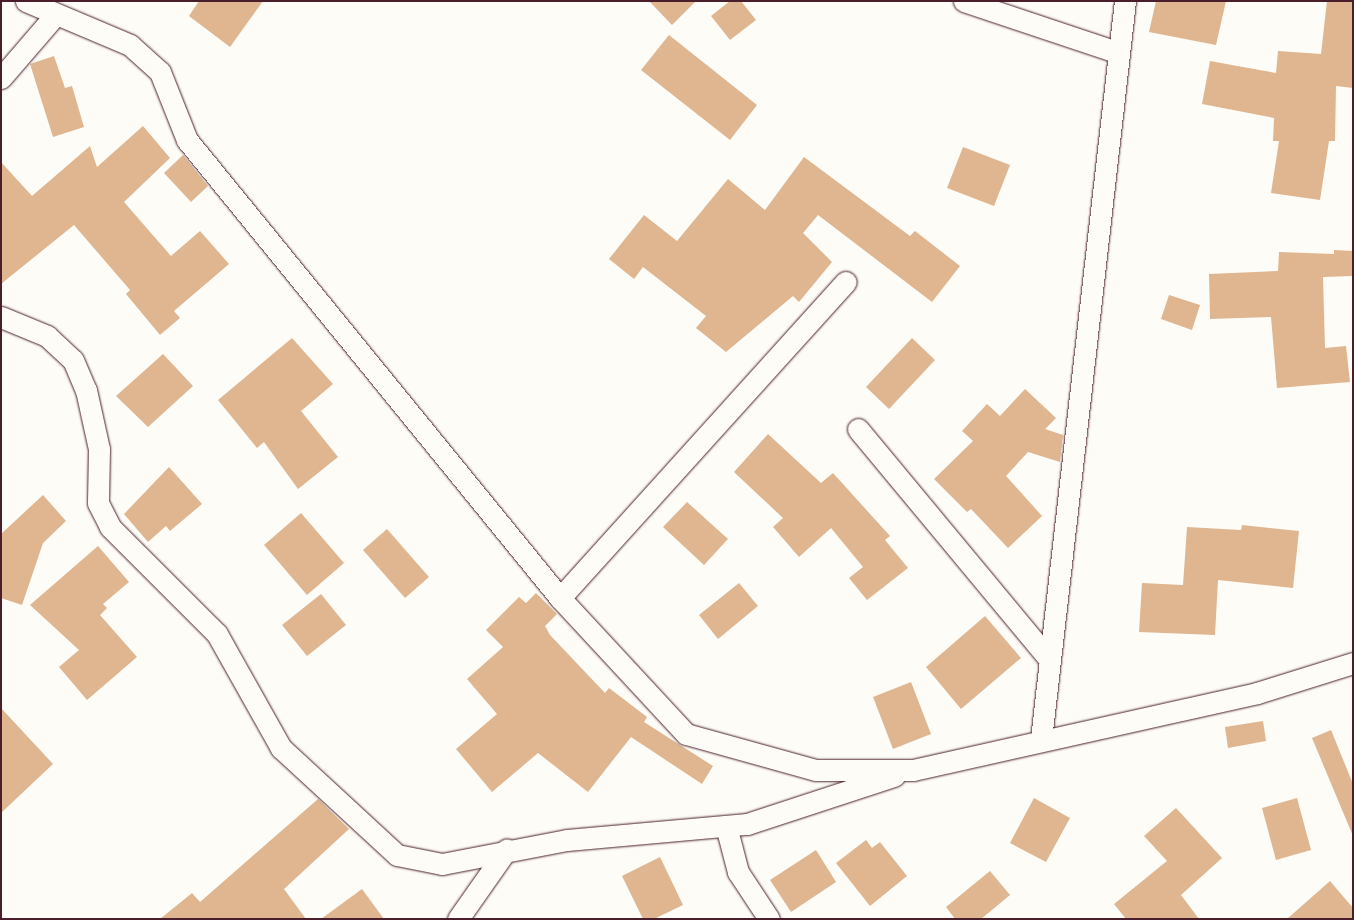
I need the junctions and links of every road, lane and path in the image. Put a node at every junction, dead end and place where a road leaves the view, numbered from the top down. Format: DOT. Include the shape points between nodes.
graph roads {
  1 [pos="964,1"];
  2 [pos="1125,1"];
  3 [pos="42,6"];
  4 [pos="1119,53"];
  5 [pos="1,78"];
  6 [pos="846,282"];
  7 [pos="1,318"];
  8 [pos="858,429"];
  9 [pos="560,598"];
  10 [pos="1050,660"];
  11 [pos="1353,663"];
  12 [pos="1041,739"];
  13 [pos="913,770"];
  14 [pos="726,826"];
  15 [pos="507,849"];
  16 [pos="458,919"];
  17 [pos="769,919"];
  1 -- 4 [label="street"];
  2 -- 4 [label="street"];
  3 -- 5 [label="street"];
  3 -- 9 [label="street" via="130,45 160,72 187,140"];
  4 -- 10 [label="street"];
  6 -- 9 [label="street"];
  7 -- 15 [label="street" via="47,336 73,360 86,390 99,449 101,511 110,527 217,634 281,748 397,855 442,864"];
  8 -- 10 [label="street"];
  9 -- 13 [label="street" via="686,734 816,770"];
  10 -- 12 [label="street"];
  11 -- 12 [label="street" via="1257,693"];
  12 -- 13 [label="street"];
  13 -- 14 [label="street" via="747,824"];
  14 -- 15 [label="street"];
  14 -- 17 [label="street" via="738,872"];
  15 -- 16 [label="street"];
}
